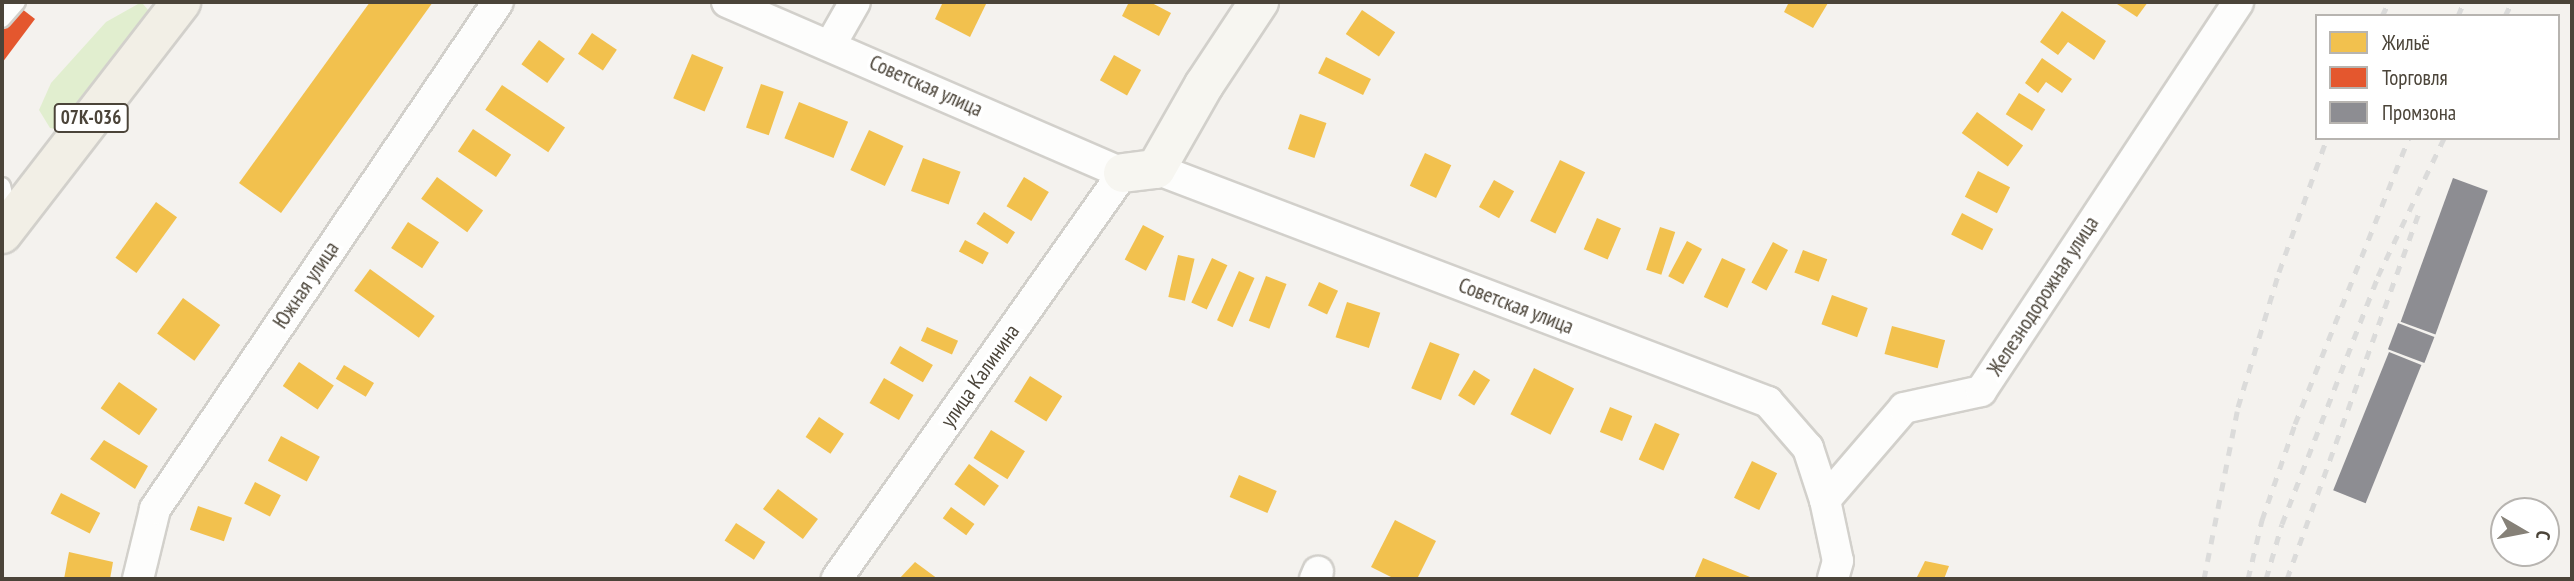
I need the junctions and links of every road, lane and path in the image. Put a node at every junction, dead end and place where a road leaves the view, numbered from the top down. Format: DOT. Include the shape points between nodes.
graph roads {
  1 [pos="17,2"];
  2 [pos="181,2"];
  3 [pos="498,2"];
  4 [pos="727,2"];
  5 [pos="855,2"];
  6 [pos="1259,2"];
  7 [pos="2238,2"];
  8 [pos="2,19"];
  9 [pos="831,44"];
  10 [pos="1140,171"];
  11 [pos="5,214"];
  12 [pos="1825,500"];
  13 [pos="138,579"];
  14 [pos="837,579"];
  15 [pos="1833,579"];
  1 -- 8 [label="lane"];
  2 -- 11 [label="main road, 07К-036"];
  3 -- 13 [label="street, Южная улица" via="155,509"];
  4 -- 9 [label="street, Советская улица"];
  5 -- 9 [label="street"];
  6 -- 10 [label="street, улица Калинина"];
  7 -- 12 [label="street, Железнодорожная улица" via="1981,391 1904,408"];
  9 -- 10 [label="street, Советская улица"];
  10 -- 12 [label="street, Советская улица" via="1768,402 1808,447"];
  10 -- 14 [label="street, улица Калинина"];
  12 -- 15 [label="street" via="1838,561"];
}
